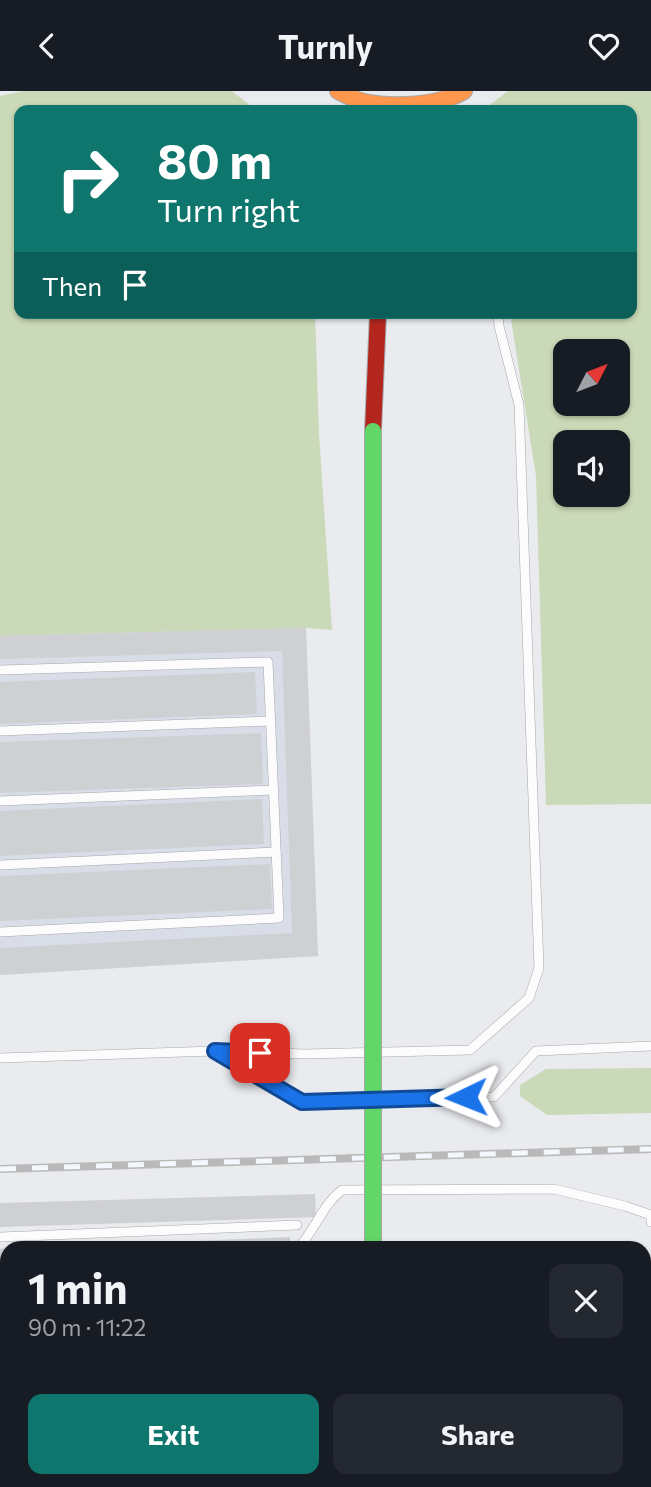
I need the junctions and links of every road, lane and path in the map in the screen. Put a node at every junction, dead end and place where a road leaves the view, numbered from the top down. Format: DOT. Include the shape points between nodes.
graph roads {
  1 [pos="328,91"];
  2 [pos="338,91"];
  3 [pos="457,99"];
  4 [pos="343,105"];
  5 [pos="399,105"];
  6 [pos="418,105"];
  7 [pos="378,319"];
  8 [pos="498,319"];
  9 [pos="0,670"];
  10 [pos="271,721"];
  11 [pos="0,731"];
  12 [pos="274,790"];
  13 [pos="0,801"];
  14 [pos="276,852"];
  15 [pos="0,865"];
  16 [pos="0,932"];
  17 [pos="651,1046"];
  18 [pos="215,1051"];
  19 [pos="0,1059"];
  20 [pos="651,1222"];
  21 [pos="297,1225"];
  22 [pos="0,1237"];
  23 [pos="306,1241"];
  24 [pos="373,1241"];
  1 -- 4 [label="street"];
  2 -- 5 [label="street" via="363,102"];
  3 -- 6 [label="street"];
  7 -- 24 [label="street, bridge" via="373,431"];
  8 -- 18 [label="lane" via="519,405 539,968 529,998 470,1049 305,1054"];
  9 -- 10 [label="lane" via="268,662"];
  10 -- 11 [label="lane"];
  10 -- 12 [label="lane"];
  12 -- 13 [label="lane"];
  12 -- 14 [label="lane"];
  14 -- 15 [label="lane"];
  14 -- 16 [label="lane" via="279,918"];
  17 -- 18 [label="lane" via="536,1051 494,1097 302,1102"];
  18 -- 19 [label="lane"];
  20 -- 23 [label="lane" via="650,1215 625,1206 554,1189 342,1190"];
  21 -- 22 [label="lane"];
}
